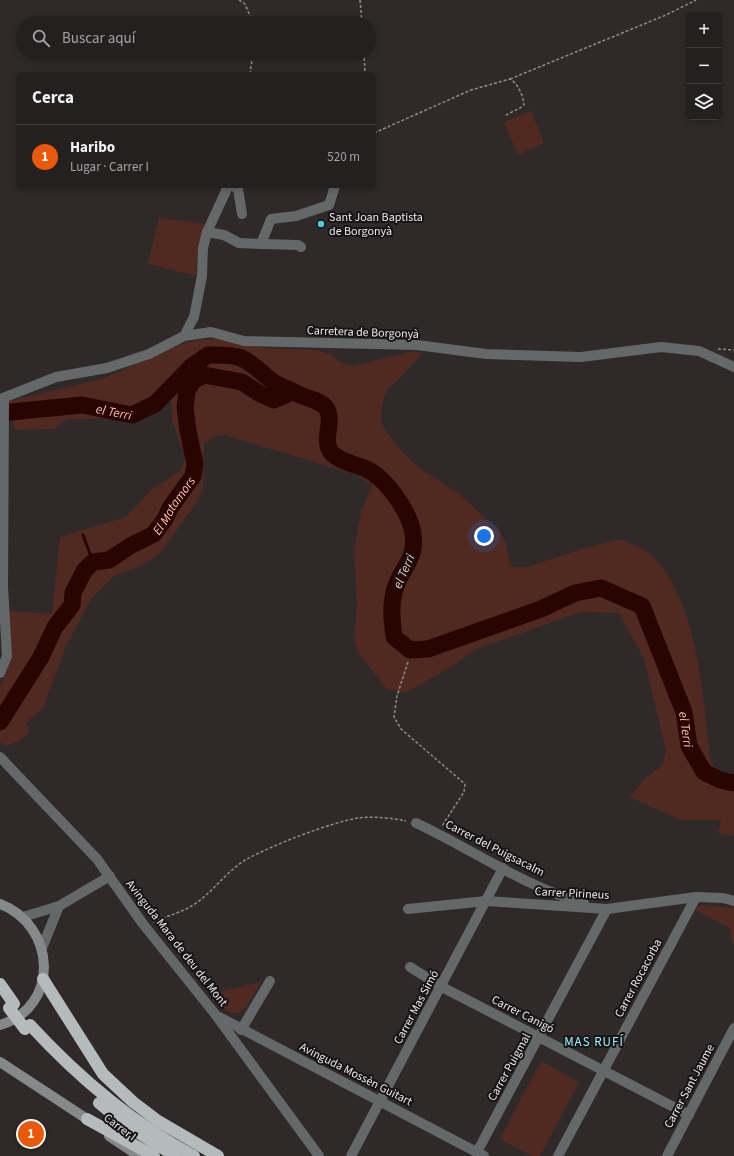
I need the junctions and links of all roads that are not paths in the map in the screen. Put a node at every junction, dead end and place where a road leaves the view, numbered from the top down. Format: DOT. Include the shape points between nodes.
graph roads {
  1 [pos="227,188"];
  2 [pos="236,188"];
  3 [pos="334,188"];
  4 [pos="242,214"];
  5 [pos="208,232"];
  6 [pos="261,244"];
  7 [pos="301,247"];
  8 [pos="184,336"];
  9 [pos="734,367"];
  10 [pos="2,399"];
  11 [pos="0,673"];
  12 [pos="0,757"];
  13 [pos="416,823"];
  14 [pos="503,868"];
  15 [pos="110,876"];
  16 [pos="696,897"];
  17 [pos="486,901"];
  18 [pos="734,901"];
  19 [pos="0,904"];
  20 [pos="59,906"];
  21 [pos="408,909"];
  22 [pos="607,909"];
  23 [pos="23,917"];
  24 [pos="42,948"];
  25 [pos="410,967"];
  26 [pos="43,979"];
  27 [pos="270,982"];
  28 [pos="0,984"];
  29 [pos="442,987"];
  30 [pos="0,994"];
  31 [pos="12,1006"];
  32 [pos="215,1014"];
  33 [pos="0,1025"];
  34 [pos="734,1028"];
  35 [pos="241,1030"];
  36 [pos="540,1037"];
  37 [pos="0,1062"];
  38 [pos="603,1071"];
  39 [pos="381,1101"];
  40 [pos="689,1115"];
  41 [pos="87,1119"];
  42 [pos="175,1151"];
  43 [pos="132,1154"];
  44 [pos="480,1154"];
  45 [pos="154,1156"];
  46 [pos="194,1156"];
  47 [pos="218,1156"];
  48 [pos="319,1156"];
  49 [pos="351,1156"];
  50 [pos="558,1156"];
  51 [pos="667,1156"];
  1 -- 5 [label="street"];
  2 -- 4 [label="street"];
  3 -- 6 [label="street" via="329,205 296,216 271,219"];
  5 -- 6 [label="street" via="224,235 239,243"];
  5 -- 8 [label="street" via="203,248 202,276 194,317"];
  6 -- 7 [label="street"];
  8 -- 9 [label="street, Carretera de Borgonyà" via="211,332 244,341 417,345 486,354 581,357 661,347 699,351"];
  8 -- 10 [label="street, Carretera de Borgonyà" via="149,354 107,368 56,377"];
  10 -- 11 [label="street" via="3,586 7,656"];
  12 -- 15 [label="street, Avinguda Mara de deu del Mont"];
  13 -- 14 [label="street, Carrer del Puigsacalm"];
  14 -- 17 [label="street, Carrer Mas Simó"];
  14 -- 22 [label="street, Carrer del Puigsacalm" via="563,897"];
  15 -- 20 [label="street"];
  15 -- 32 [label="street, Avinguda Mara de deu del Mont" via="144,926"];
  16 -- 18 [label="street, Carrer Pirineus"];
  16 -- 22 [label="street, Carrer Pirineus"];
  16 -- 38 [label="street, Carrer Rocacorba"];
  17 -- 21 [label="street, Carrer Pirineus"];
  17 -- 22 [label="street, Carrer Pirineus"];
  17 -- 29 [label="street, Carrer Mas Simó"];
  19 -- 23 [label="main road"];
  20 -- 23 [label="street"];
  20 -- 24 [label="street"];
  22 -- 36 [label="street, Carrer Puigmal"];
  23 -- 24 [label="main road" via="35,931"];
  24 -- 26 [label="main road"];
  25 -- 29 [label="street, Carrer Canigó"];
  26 -- 33 [label="main road" via="36,996 25,1010 16,1018"];
  26 -- 47 [label="highway" via="103,1074 158,1121"];
  27 -- 35 [label="street"];
  28 -- 31 [label="highway"];
  29 -- 36 [label="street, Carrer Canigó"];
  29 -- 39 [label="street, Carrer Mas Simó"];
  30 -- 31 [label="highway"];
  31 -- 42 [label="highway" via="28,1027 105,1098"];
  32 -- 35 [label="street, Avinguda Mossèn Guitart"];
  32 -- 48 [label="street, Avinguda Mara de deu del Mont"];
  34 -- 40 [label="street, Carrer Sant Jaume"];
  35 -- 39 [label="street, Avinguda Mossèn Guitart"];
  36 -- 38 [label="street, Carrer Canigó"];
  36 -- 44 [label="street, Carrer Puigmal"];
  37 -- 41 [label="main road, Carrer I"];
  38 -- 40 [label="street, Carrer Canigó"];
  38 -- 50 [label="street, Carrer Rocacorba"];
  39 -- 44 [label="street, Avinguda Mossèn Guitart"];
  39 -- 49 [label="street, Carrer Mas Simó"];
  40 -- 51 [label="street, Carrer Sant Jaume"];
  41 -- 43 [label="main road, Carrer I"];
  41 -- 45 [label="highway"];
  42 -- 46 [label="highway"];
}
